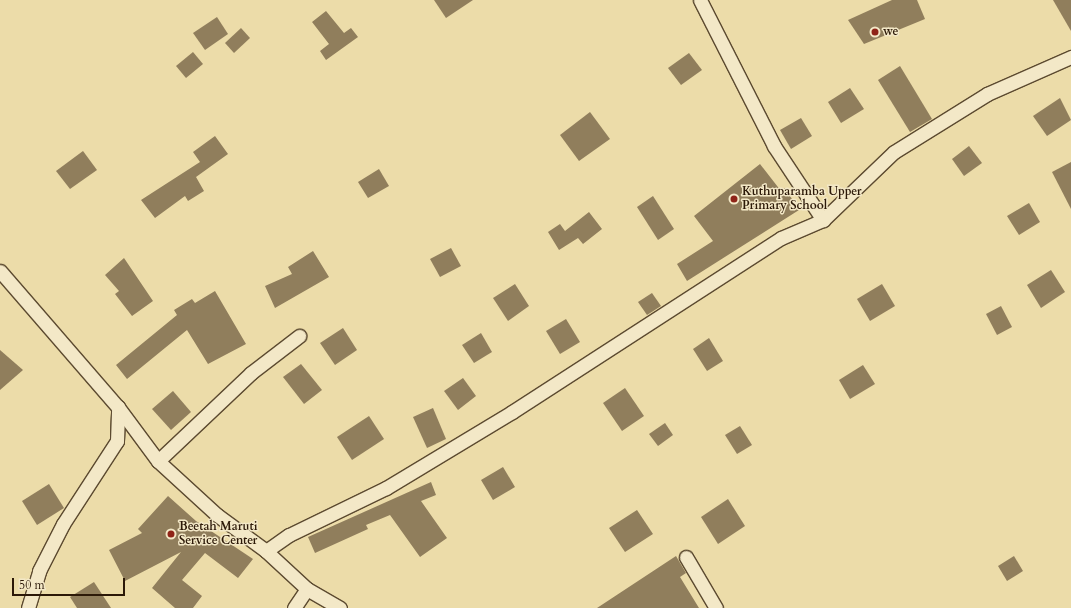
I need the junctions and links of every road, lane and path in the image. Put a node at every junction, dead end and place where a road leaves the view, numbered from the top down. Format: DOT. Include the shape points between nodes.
graph roads {
  1 [pos="700,0"];
  2 [pos="1071,57"];
  3 [pos="823,220"];
  4 [pos="0,270"];
  5 [pos="299,336"];
  6 [pos="118,407"];
  7 [pos="158,461"];
  8 [pos="266,551"];
  9 [pos="686,557"];
  10 [pos="307,590"];
  11 [pos="28,608"];
  12 [pos="294,608"];
  13 [pos="340,608"];
  14 [pos="716,608"];
  1 -- 3 [label="street" via="774,146"];
  2 -- 3 [label="street" via="987,94 894,152"];
  3 -- 8 [label="street" via="782,238 512,412 386,488 289,535"];
  4 -- 6 [label="street"];
  5 -- 7 [label="street" via="251,374"];
  6 -- 7 [label="street"];
  6 -- 11 [label="street" via="117,441 63,524 39,571"];
  7 -- 8 [label="street" via="217,515"];
  8 -- 10 [label="street"];
  9 -- 14 [label="street"];
  10 -- 12 [label="street"];
  10 -- 13 [label="street"];
}
